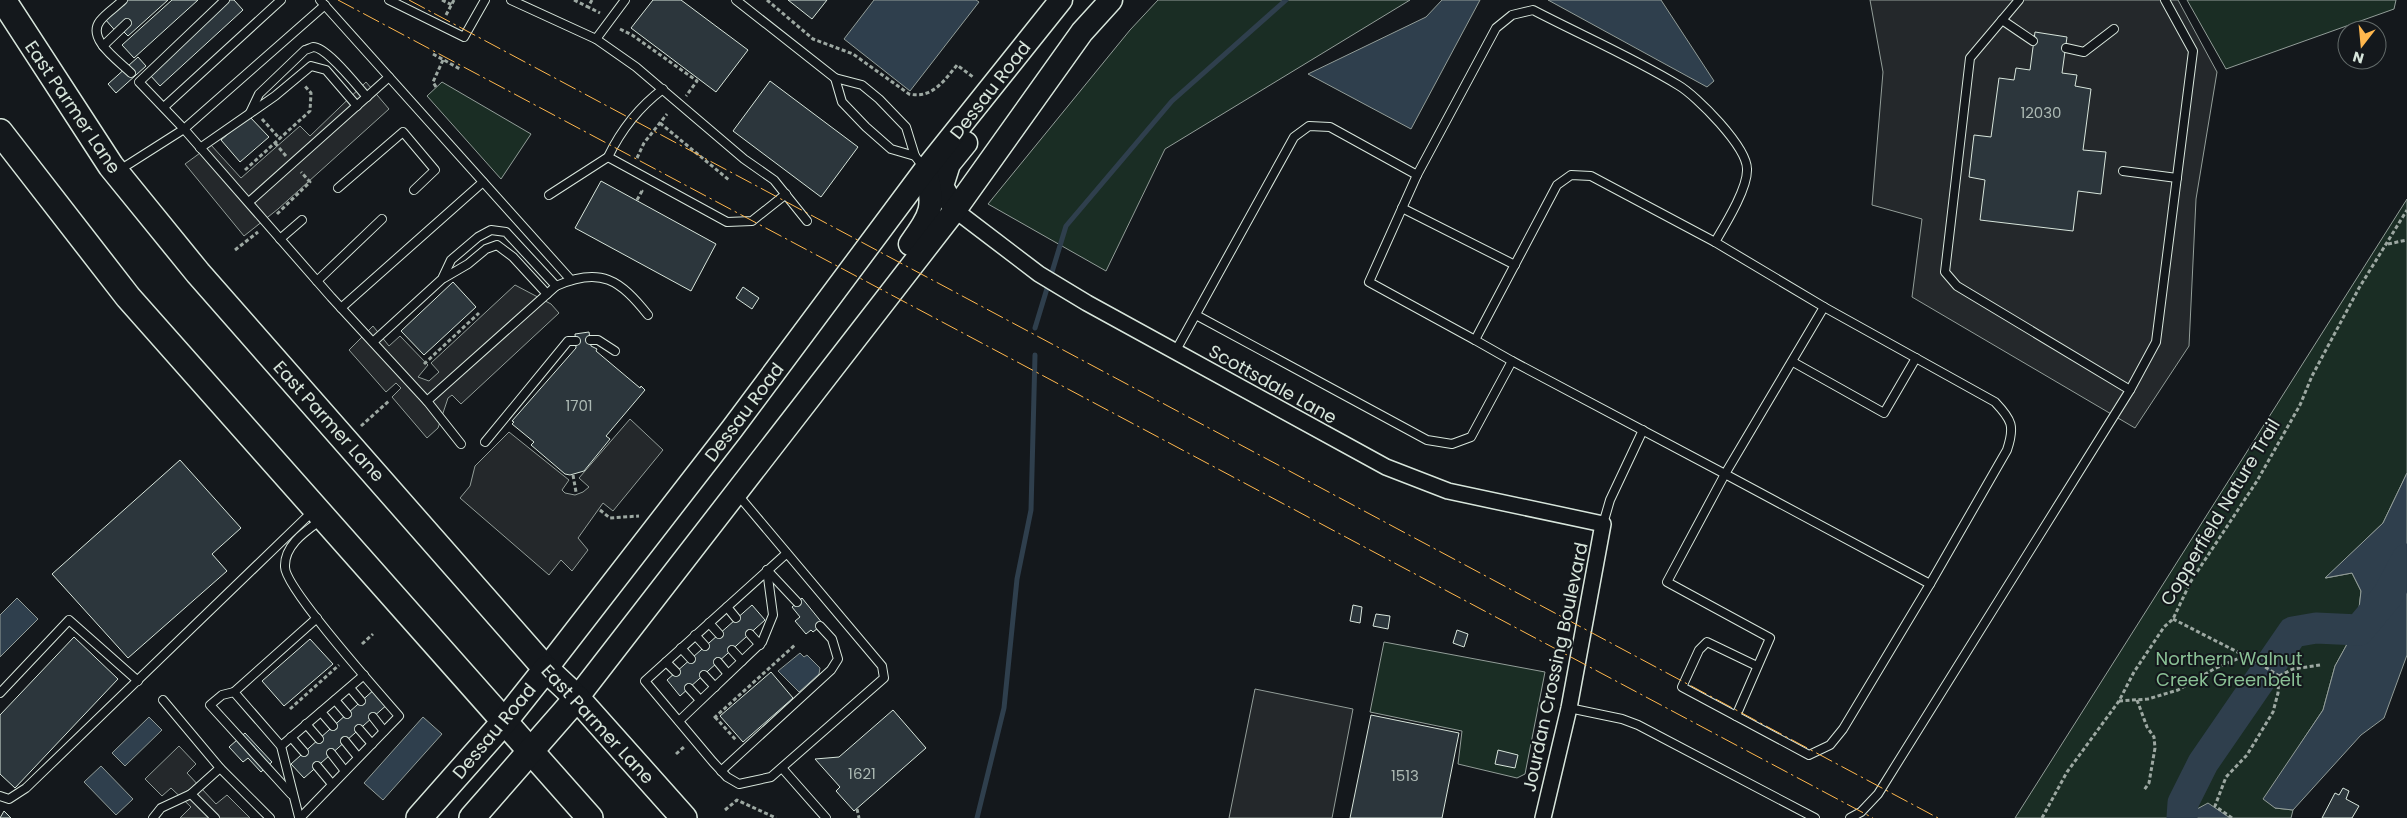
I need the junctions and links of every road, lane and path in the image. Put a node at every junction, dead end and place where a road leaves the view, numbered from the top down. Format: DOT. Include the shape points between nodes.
graph roads {
  1 [pos="3,0"];
  2 [pos="123,0"];
  3 [pos="225,0"];
  4 [pos="389,0"];
  5 [pos="442,0"];
  6 [pos="454,0"];
  7 [pos="485,0"];
  8 [pos="511,0"];
  9 [pos="574,0"];
  10 [pos="592,0"];
  11 [pos="625,0"];
  12 [pos="736,0"];
  13 [pos="767,0"];
  14 [pos="1061,0"];
  15 [pos="1111,0"];
  16 [pos="2019,0"];
  17 [pos="2165,0"];
  18 [pos="277,1"];
  19 [pos="322,3"];
  20 [pos="452,5"];
  21 [pos="588,7"];
  22 [pos="601,13"];
  23 [pos="442,20"];
  24 [pos="2002,20"];
  25 [pos="127,22"];
  26 [pos="620,29"];
  27 [pos="2114,29"];
  28 [pos="596,38"];
  29 [pos="2034,41"];
  30 [pos="103,46"];
  31 [pos="2066,48"];
  32 [pos="433,54"];
  33 [pos="444,60"];
  34 [pos="460,69"];
  35 [pos="130,73"];
  36 [pos="389,77"];
  37 [pos="973,77"];
  38 [pos="835,78"];
  39 [pos="302,82"];
  40 [pos="436,87"];
  41 [pos="663,89"];
  42 [pos="992,89"];
  43 [pos="686,96"];
  44 [pos="367,97"];
  45 [pos="357,106"];
  46 [pos="164,107"];
  47 [pos="262,113"];
  48 [pos="250,114"];
  49 [pos="667,114"];
  50 [pos="660,123"];
  51 [pos="184,129"];
  52 [pos="0,132"];
  53 [pos="280,139"];
  54 [pos="275,144"];
  55 [pos="200,148"];
  56 [pos="286,156"];
  57 [pos="608,157"];
  58 [pos="637,158"];
  59 [pos="920,163"];
  60 [pos="245,170"];
  61 [pos="2124,171"];
  62 [pos="116,172"];
  63 [pos="301,172"];
  64 [pos="1417,176"];
  65 [pos="2177,178"];
  66 [pos="729,180"];
  67 [pos="483,182"];
  68 [pos="634,187"];
  69 [pos="338,188"];
  70 [pos="414,190"];
  71 [pos="786,194"];
  72 [pos="549,195"];
  73 [pos="637,200"];
  74 [pos="249,202"];
  75 [pos="1402,208"];
  76 [pos="954,210"];
  77 [pos="2407,210"];
  78 [pos="277,214"];
  79 [pos="382,219"];
  80 [pos="302,220"];
  81 [pos="806,221"];
  82 [pos="258,232"];
  83 [pos="280,239"];
  84 [pos="2407,240"];
  85 [pos="1715,242"];
  86 [pos="2388,244"];
  87 [pos="235,250"];
  88 [pos="1515,265"];
  89 [pos="442,279"];
  90 [pos="571,280"];
  91 [pos="317,281"];
  92 [pos="556,286"];
  93 [pos="895,287"];
  94 [pos="547,294"];
  95 [pos="1824,307"];
  96 [pos="342,308"];
  97 [pos="479,313"];
  98 [pos="648,315"];
  99 [pos="1196,315"];
  100 [pos="590,340"];
  101 [pos="1475,340"];
  102 [pos="576,341"];
  103 [pos="373,342"];
  104 [pos="615,351"];
  105 [pos="1175,352"];
  106 [pos="1916,358"];
  107 [pos="1512,361"];
  108 [pos="1793,362"];
  109 [pos="424,364"];
  110 [pos="2130,390"];
  111 [pos="390,400"];
  112 [pos="427,401"];
  113 [pos="361,426"];
  114 [pos="1643,430"];
  115 [pos="484,442"];
  116 [pos="461,444"];
  117 [pos="1725,474"];
  118 [pos="572,475"];
  119 [pos="576,492"];
  120 [pos="735,493"];
  121 [pos="600,510"];
  122 [pos="319,514"];
  123 [pos="639,516"];
  124 [pos="1603,524"];
  125 [pos="787,553"];
  126 [pos="767,570"];
  127 [pos="1930,584"];
  128 [pos="797,602"];
  129 [pos="726,607"];
  130 [pos="317,618"];
  131 [pos="736,618"];
  132 [pos="2173,619"];
  133 [pos="709,622"];
  134 [pos="820,626"];
  135 [pos="373,634"];
  136 [pos="719,634"];
  137 [pos="750,634"];
  138 [pos="695,636"];
  139 [pos="362,644"];
  140 [pos="796,644"];
  141 [pos="760,645"];
  142 [pos="705,646"];
  143 [pos="681,648"];
  144 [pos="732,650"];
  145 [pos="2244,656"];
  146 [pos="691,659"];
  147 [pos="742,661"];
  148 [pos="666,662"];
  149 [pos="718,662"];
  150 [pos="339,665"];
  151 [pos="2320,665"];
  152 [pos="1757,666"];
  153 [pos="546,669"];
  154 [pos="676,672"];
  155 [pos="728,674"];
  156 [pos="364,675"];
  157 [pos="704,675"];
  158 [pos="2279,676"];
  159 [pos="138,681"];
  160 [pos="715,687"];
  161 [pos="350,688"];
  162 [pos="689,688"];
  163 [pos="234,692"];
  164 [pos="0,693"];
  165 [pos="576,698"];
  166 [pos="164,700"];
  167 [pos="335,700"];
  168 [pos="700,700"];
  169 [pos="2137,700"];
  170 [pos="2119,701"];
  171 [pos="361,702"];
  172 [pos="1569,708"];
  173 [pos="290,709"];
  174 [pos="321,712"];
  175 [pos="347,714"];
  176 [pos="1736,716"];
  177 [pos="373,717"];
  178 [pos="679,721"];
  179 [pos="504,723"];
  180 [pos="306,724"];
  181 [pos="333,726"];
  182 [pos="359,729"];
  183 [pos="384,731"];
  184 [pos="291,737"];
  185 [pos="319,739"];
  186 [pos="736,740"];
  187 [pos="345,741"];
  188 [pos="372,744"];
  189 [pos="281,746"];
  190 [pos="686,746"];
  191 [pos="304,752"];
  192 [pos="531,752"];
  193 [pos="331,753"];
  194 [pos="676,754"];
  195 [pos="358,757"];
  196 [pos="317,766"];
  197 [pos="220,768"];
  198 [pos="782,768"];
  199 [pos="345,771"];
  200 [pos="721,771"];
  201 [pos="332,784"];
  202 [pos="2144,790"];
  203 [pos="191,794"];
  204 [pos="0,796"];
  205 [pos="294,797"];
  206 [pos="857,809"];
  207 [pos="725,810"];
  208 [pos="153,818"];
  209 [pos="215,818"];
  210 [pos="270,818"];
  211 [pos="300,818"];
  212 [pos="419,818"];
  213 [pos="472,818"];
  214 [pos="590,818"];
  215 [pos="684,818"];
  216 [pos="776,818"];
  217 [pos="826,818"];
  218 [pos="859,818"];
  219 [pos="1543,818"];
  220 [pos="1815,818"];
  221 [pos="1850,818"];
  222 [pos="2042,818"];
  223 [pos="2232,818"];
  1 -- 62 [label="main road, East Parmer Lane"];
  2 -- 30 [label="lane" via="99,22 95,31"];
  3 -- 46 [label="lane" via="139,82"];
  4 -- 7 [label="lane" via="464,37"];
  5 -- 20 [label="path"];
  6 -- 20 [label="path"];
  8 -- 28 [label="lane"];
  9 -- 21 [label="path"];
  10 -- 21 [label="path"];
  11 -- 28 [label="lane"];
  12 -- 38 [label="lane"];
  13 -- 37 [label="path" via="813,39 853,54 909,94 918,96 930,92 957,65"];
  14 -- 42 [label="main road, Dessau Road"];
  15 -- 76 [label="main road" via="1082,32"];
  16 -- 24 [label="lane"];
  17 -- 65 [label="lane" via="2193,51"];
  18 -- 46 [label="lane"];
  19 -- 36 [label="lane"];
  19 -- 51 [label="lane"];
  20 -- 23 [label="path"];
  21 -- 22 [label="path"];
  24 -- 29 [label="lane"];
  24 -- 110 [label="lane" via="1970,58 1945,272 1957,286"];
  25 -- 30 [label="lane"];
  26 -- 43 [label="path" via="697,81"];
  27 -- 31 [label="lane" via="2084,52"];
  28 -- 41 [label="lane"];
  30 -- 35 [label="lane"];
  32 -- 33 [label="path"];
  33 -- 34 [label="path"];
  33 -- 40 [label="path" via="433,82"];
  36 -- 44 [label="lane"];
  36 -- 67 [label="lane"];
  38 -- 59 [label="lane" via="842,102 891,149"];
  38 -- 59 [label="lane" via="862,85 880,99 906,127"];
  39 -- 53 [label="path" via="311,93 310,111"];
  41 -- 57 [label="lane" via="633,118"];
  41 -- 71 [label="lane" via="743,158 774,180"];
  42 -- 59 [label="main road, Dessau Road"];
  42 -- 76 [label="main road" via="986,117 950,164 942,186"];
  44 -- 45 [label="lane"];
  44 -- 48 [label="lane" via="330,57 313,47 259,94"];
  45 -- 48 [label="lane" via="326,70 311,66"];
  45 -- 74 [label="lane"];
  46 -- 51 [label="lane"];
  47 -- 53 [label="path" via="259,116"];
  48 -- 55 [label="lane"];
  49 -- 50 [label="path"];
  50 -- 58 [label="path"];
  50 -- 66 [label="path"];
  51 -- 55 [label="lane"];
  51 -- 62 [label="lane"];
  52 -- 122 [label="main road" via="128,297"];
  53 -- 54 [label="path"];
  54 -- 56 [label="path"];
  54 -- 60 [label="path"];
  55 -- 74 [label="lane"];
  57 -- 71 [label="lane" via="727,222 752,221"];
  57 -- 72 [label="lane"];
  59 -- 93 [label="main road" via="932,196 930,213 904,252"];
  59 -- 153 [label="main road, Dessau Road" via="732,429"];
  61 -- 65 [label="lane"];
  62 -- 153 [label="main road, East Parmer Lane" via="198,273"];
  63 -- 78 [label="path" via="310,182"];
  64 -- 75 [label="lane"];
  64 -- 85 [label="lane" via="1496,28 1512,15 1533,10 1680,86 1729,132 1742,150 1747,169 1740,194"];
  64 -- 99 [label="lane" via="1330,127 1309,126 1294,137"];
  65 -- 110 [label="lane" via="2156,342"];
  67 -- 90 [label="lane"];
  67 -- 96 [label="lane"];
  68 -- 73 [label="path" via="642,191"];
  69 -- 70 [label="lane" via="404,132 436,170"];
  71 -- 81 [label="lane"];
  74 -- 83 [label="lane"];
  75 -- 88 [label="lane"];
  75 -- 101 [label="lane" via="1369,282"];
  76 -- 93 [label="main road"];
  76 -- 105 [label="street, Scottsdale Lane" via="1039,274"];
  77 -- 86 [label="path, Copperfield Nature Trail"];
  79 -- 91 [label="lane"];
  80 -- 83 [label="lane"];
  82 -- 87 [label="path"];
  83 -- 91 [label="lane"];
  84 -- 86 [label="path"];
  85 -- 88 [label="lane" via="1591,176 1571,175 1557,185"];
  85 -- 95 [label="lane"];
  86 -- 132 [label="path, Copperfield Nature Trail" via="2359,288 2312,376 2300,406 2257,481 2191,581"];
  88 -- 101 [label="lane"];
  89 -- 92 [label="lane" via="452,260 491,230 506,232"];
  89 -- 94 [label="lane" via="497,245 513,257"];
  89 -- 103 [label="lane"];
  90 -- 92 [label="lane"];
  90 -- 98 [label="lane" via="613,280 633,296"];
  91 -- 96 [label="lane"];
  92 -- 94 [label="lane"];
  93 -- 120 [label="main road"];
  94 -- 112 [label="lane"];
  95 -- 106 [label="lane"];
  95 -- 108 [label="lane"];
  96 -- 103 [label="lane"];
  97 -- 109 [label="path"];
  99 -- 105 [label="lane"];
  99 -- 107 [label="lane" via="1428,440 1452,444 1471,437"];
  100 -- 104 [label="lane" via="598,340"];
  101 -- 107 [label="lane"];
  102 -- 115 [label="lane" via="568,341"];
  103 -- 112 [label="lane"];
  105 -- 124 [label="street, Scottsdale Lane" via="1386,467 1448,491"];
  106 -- 108 [label="lane" via="1884,413"];
  106 -- 127 [label="lane" via="1995,402 2008,415 2013,431 2008,450"];
  107 -- 114 [label="lane"];
  108 -- 117 [label="lane"];
  110 -- 221 [label="lane" via="1878,794 1861,812"];
  111 -- 113 [label="path"];
  112 -- 116 [label="lane"];
  114 -- 117 [label="lane"];
  114 -- 124 [label="lane" via="1610,500"];
  117 -- 127 [label="lane"];
  117 -- 152 [label="lane" via="1667,582 1770,638"];
  118 -- 119 [label="path"];
  120 -- 125 [label="lane"];
  120 -- 165 [label="main road"];
  121 -- 123 [label="path" via="610,518"];
  122 -- 130 [label="lane" via="289,550 285,568 293,587"];
  122 -- 159 [label="lane"];
  122 -- 179 [label="main road"];
  124 -- 172 [label="street, Jourdan Crossing Boulevard"];
  125 -- 126 [label="lane"];
  125 -- 198 [label="lane" via="882,666 884,678"];
  126 -- 128 [label="lane"];
  126 -- 129 [label="lane"];
  126 -- 141 [label="lane" via="773,615"];
  127 -- 176 [label="lane" via="1843,729 1830,744 1809,755"];
  129 -- 131 [label="lane"];
  129 -- 133 [label="lane"];
  130 -- 156 [label="lane"];
  130 -- 163 [label="lane"];
  132 -- 145 [label="path"];
  132 -- 170 [label="path, Copperfield Nature Trail" via="2148,651"];
  133 -- 136 [label="lane"];
  133 -- 138 [label="lane"];
  134 -- 200 [label="lane" via="832,639 838,660"];
  135 -- 139 [label="path"];
  137 -- 141 [label="lane"];
  138 -- 142 [label="lane"];
  138 -- 143 [label="lane"];
  140 -- 186 [label="path" via="715,718"];
  141 -- 147 [label="lane"];
  143 -- 146 [label="lane"];
  143 -- 148 [label="lane"];
  144 -- 147 [label="lane"];
  145 -- 158 [label="path"];
  145 -- 169 [label="path" via="2178,690"];
  147 -- 155 [label="lane"];
  148 -- 154 [label="lane"];
  148 -- 178 [label="lane" via="645,681"];
  149 -- 155 [label="lane"];
  150 -- 173 [label="path"];
  151 -- 158 [label="path" via="2293,669"];
  152 -- 176 [label="lane"];
  152 -- 176 [label="lane" via="1707,642 1699,650 1682,687"];
  153 -- 165 [label="main road, East Parmer Lane"];
  153 -- 179 [label="main road, Dessau Road"];
  155 -- 160 [label="lane"];
  156 -- 161 [label="lane"];
  156 -- 183 [label="lane" via="399,716"];
  157 -- 160 [label="lane"];
  158 -- 223 [label="path" via="2273,712 2247,755 2226,778 2214,806"];
  159 -- 164 [label="lane" via="69,620"];
  159 -- 204 [label="lane" via="26,788 8,799"];
  160 -- 168 [label="lane"];
  161 -- 167 [label="lane"];
  161 -- 171 [label="lane"];
  162 -- 168 [label="lane"];
  163 -- 189 [label="lane"];
  163 -- 205 [label="lane" via="222,695 210,705"];
  165 -- 192 [label="main road"];
  165 -- 215 [label="main road, East Parmer Lane"];
  166 -- 197 [label="lane"];
  167 -- 174 [label="lane"];
  167 -- 175 [label="lane"];
  168 -- 178 [label="lane"];
  169 -- 170 [label="path"];
  169 -- 202 [label="path" via="2154,737 2155,748 2149,783"];
  170 -- 222 [label="path, Copperfield Nature Trail" via="2067,772"];
  172 -- 219 [label="street, Jourdan Crossing Boulevard"];
  172 -- 220 [label="lane" via="1638,725"];
  174 -- 180 [label="lane"];
  174 -- 181 [label="lane"];
  177 -- 183 [label="lane"];
  178 -- 200 [label="lane"];
  179 -- 192 [label="main road"];
  179 -- 212 [label="main road, Dessau Road"];
  180 -- 184 [label="lane"];
  180 -- 185 [label="lane"];
  182 -- 188 [label="lane"];
  183 -- 188 [label="lane"];
  184 -- 189 [label="lane"];
  184 -- 191 [label="lane"];
  187 -- 195 [label="lane"];
  188 -- 195 [label="lane"];
  189 -- 205 [label="lane"];
  190 -- 194 [label="path"];
  192 -- 213 [label="main road"];
  192 -- 214 [label="main road"];
  193 -- 199 [label="lane"];
  195 -- 199 [label="lane"];
  196 -- 201 [label="lane"];
  197 -- 203 [label="lane"];
  197 -- 210 [label="lane"];
  198 -- 200 [label="lane" via="771,778 739,784"];
  198 -- 217 [label="lane"];
  199 -- 201 [label="lane"];
  201 -- 211 [label="lane"];
  203 -- 208 [label="lane" via="161,808"];
  203 -- 209 [label="lane"];
  205 -- 211 [label="lane"];
  206 -- 218 [label="path"];
  207 -- 216 [label="path" via="737,800"];
}
